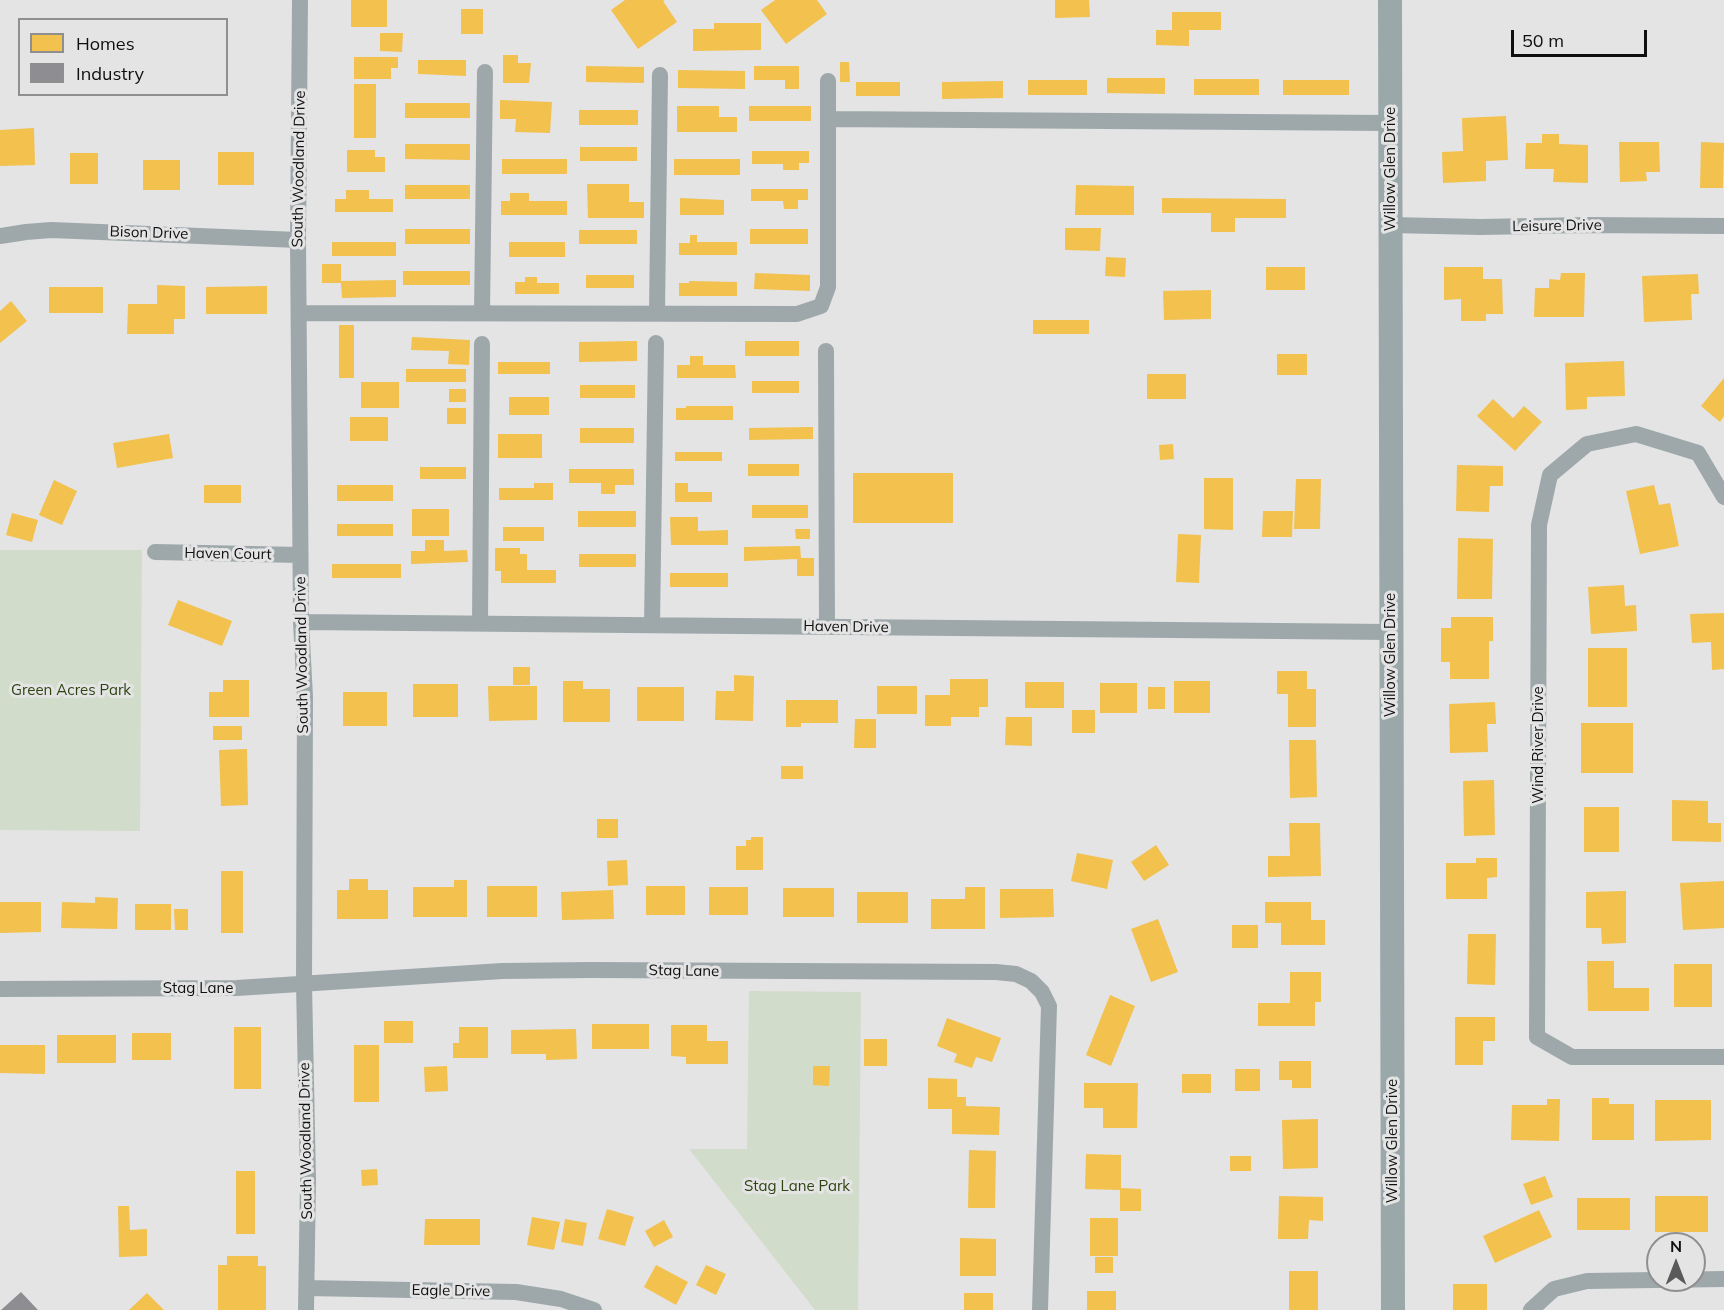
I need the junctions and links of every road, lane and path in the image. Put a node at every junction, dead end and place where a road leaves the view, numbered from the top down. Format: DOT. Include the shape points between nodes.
graph roads {
  1 [pos="300,0"];
  2 [pos="1390,0"];
  3 [pos="485,72"];
  4 [pos="660,75"];
  5 [pos="828,81"];
  6 [pos="828,118"];
  7 [pos="1389,123"];
  8 [pos="1390,225"];
  9 [pos="1724,226"];
  10 [pos="0,236"];
  11 [pos="297,240"];
  12 [pos="299,313"];
  13 [pos="482,313"];
  14 [pos="657,313"];
  15 [pos="656,343"];
  16 [pos="482,344"];
  17 [pos="826,351"];
  18 [pos="1724,497"];
  19 [pos="155,552"];
  20 [pos="300,555"];
  21 [pos="301,622"];
  22 [pos="480,623"];
  23 [pos="652,625"];
  24 [pos="827,627"];
  25 [pos="1390,632"];
  26 [pos="304,984"];
  27 [pos="0,989"];
  28 [pos="1724,1057"];
  29 [pos="1724,1280"];
  30 [pos="307,1288"];
  31 [pos="306,1310"];
  32 [pos="594,1310"];
  33 [pos="1040,1310"];
  34 [pos="1393,1310"];
  35 [pos="1531,1310"];
  1 -- 11 [label="street, South Woodland Drive"];
  2 -- 7 [label="main road, Willow Glen Drive"];
  3 -- 13 [label="street"];
  4 -- 14 [label="street"];
  5 -- 6 [label="street"];
  6 -- 7 [label="street"];
  6 -- 14 [label="street" via="828,287 821,306 797,314"];
  7 -- 8 [label="main road, Willow Glen Drive"];
  8 -- 9 [label="street, Leisure Drive"];
  8 -- 25 [label="main road, Willow Glen Drive"];
  10 -- 11 [label="street, Bison Drive" via="51,230"];
  11 -- 12 [label="street, South Woodland Drive"];
  12 -- 13 [label="street"];
  12 -- 20 [label="street, South Woodland Drive"];
  13 -- 14 [label="street"];
  15 -- 23 [label="street"];
  16 -- 22 [label="street"];
  17 -- 24 [label="street"];
  18 -- 28 [label="street, Wind River Drive" via="1698,453 1636,434 1587,444 1550,475 1539,525 1537,1037 1572,1057"];
  19 -- 20 [label="street, Haven Court"];
  20 -- 21 [label="street, South Woodland Drive"];
  21 -- 22 [label="street, Haven Drive"];
  21 -- 26 [label="street, South Woodland Drive" via="305,698"];
  22 -- 23 [label="street, Haven Drive"];
  23 -- 24 [label="street, Haven Drive"];
  24 -- 25 [label="street, Haven Drive"];
  25 -- 34 [label="main road, Willow Glen Drive"];
  26 -- 27 [label="street, Stag Lane"];
  26 -- 30 [label="street, South Woodland Drive"];
  26 -- 33 [label="street, Stag Lane" via="502,971 1016,974 1031,981 1048,1006"];
  29 -- 35 [label="street" via="1587,1281 1554,1288"];
  30 -- 31 [label="street, South Woodland Drive"];
  30 -- 32 [label="street, Eagle Drive" via="516,1292 561,1299"];
}
